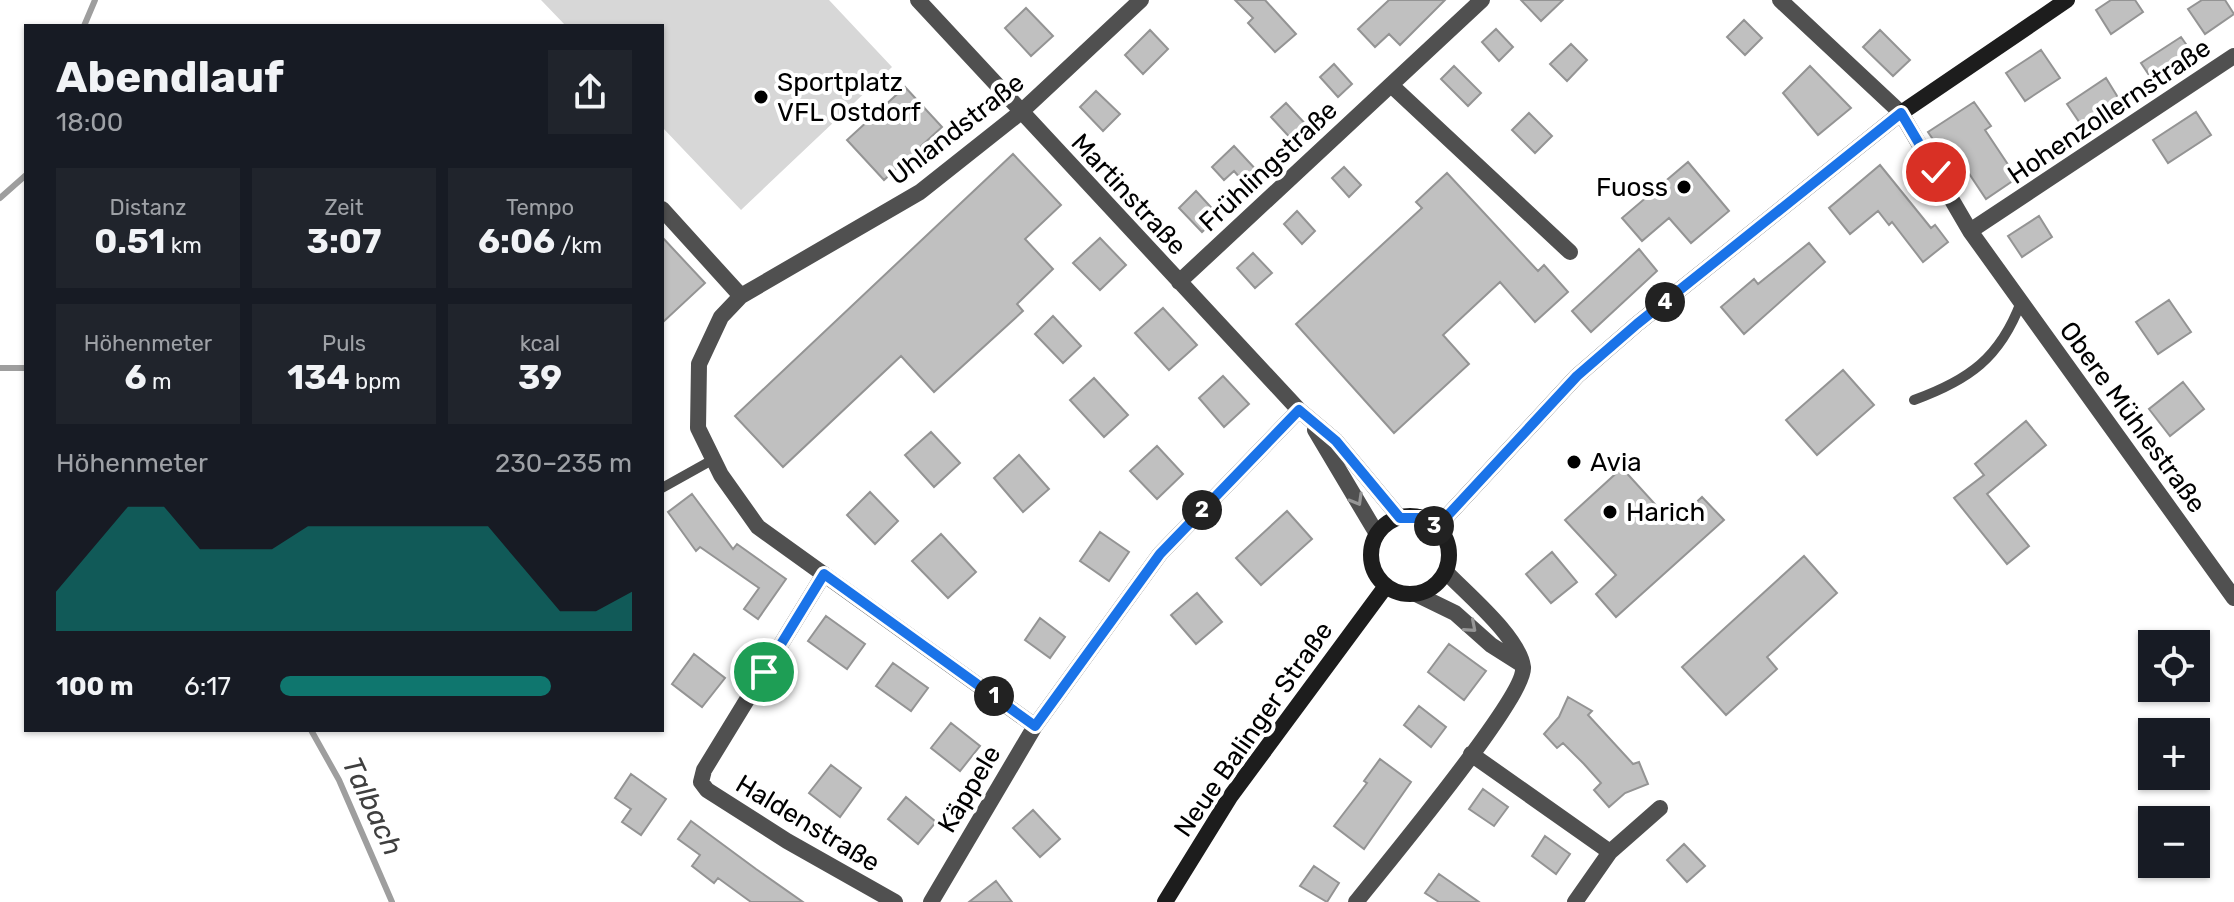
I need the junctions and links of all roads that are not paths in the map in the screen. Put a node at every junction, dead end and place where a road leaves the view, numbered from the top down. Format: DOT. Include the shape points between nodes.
graph roads {
  1 [pos="918,0"];
  2 [pos="1141,0"];
  3 [pos="1482,0"];
  4 [pos="1780,0"];
  5 [pos="2067,0"];
  6 [pos="2234,56"];
  7 [pos="1391,85"];
  8 [pos="1021,112"];
  9 [pos="1901,113"];
  10 [pos="664,211"];
  11 [pos="1970,231"];
  12 [pos="1570,252"];
  13 [pos="1179,282"];
  14 [pos="741,296"];
  15 [pos="2021,302"];
  16 [pos="1914,400"];
  17 [pos="1303,414"];
  18 [pos="714,459"];
  19 [pos="664,487"];
  20 [pos="1400,518"];
  21 [pos="1437,527"];
  22 [pos="1377,534"];
  23 [pos="1446,572"];
  24 [pos="824,574"];
  25 [pos="1386,586"];
  26 [pos="1416,594"];
  27 [pos="2234,598"];
  28 [pos="1523,665"];
  29 [pos="1035,726"];
  30 [pos="1471,754"];
  31 [pos="1660,808"];
  32 [pos="1610,852"];
  33 [pos="895,902"];
  34 [pos="931,902"];
  35 [pos="1165,902"];
  36 [pos="1356,902"];
  37 [pos="1575,902"];
  1 -- 8 [label="street, Martinstraße"];
  2 -- 8 [label="street, Uhlandstraße"];
  3 -- 7 [label="street, Frühlingstraße"];
  4 -- 9 [label="street, Obere Mühlestraße"];
  5 -- 9 [label="main road"];
  6 -- 11 [label="street, Hohenzollernstraße"];
  7 -- 12 [label="street"];
  7 -- 13 [label="street, Frühlingstraße"];
  8 -- 13 [label="street, Martinstraße"];
  8 -- 14 [label="street, Uhlandstraße" via="920,192"];
  9 -- 11 [label="street, Obere Mühlestraße"];
  9 -- 21 [label="main road" via="1577,376"];
  10 -- 14 [label="street"];
  11 -- 15 [label="street, Obere Mühlestraße"];
  13 -- 17 [label="street, Martinstraße"];
  14 -- 18 [label="street, Uhlandstraße" via="721,317 699,364 698,428"];
  15 -- 16 [label="lane" via="2010,331 1990,357 1955,385"];
  15 -- 27 [label="street, Obere Mühlestraße"];
  17 -- 20 [label="street, Martinstraße" via="1336,441"];
  17 -- 22 [label="street, Martinstraße, one-way"];
  17 -- 29 [label="street, Käppele" via="1160,554"];
  18 -- 19 [label="lane"];
  18 -- 24 [label="street, Uhlandstraße" via="758,527"];
  20 -- 21 [label="main road" via="1423,518"];
  20 -- 22 [label="main road"];
  21 -- 23 [label="main road" via="1449,553"];
  22 -- 25 [label="main road" via="1371,559"];
  23 -- 26 [label="main road" via="1434,587"];
  23 -- 28 [label="street" via="1512,641"];
  24 -- 29 [label="street, Uhlandstraße"];
  24 -- 33 [label="street, Haldenstraße" via="701,782 787,841"];
  25 -- 26 [label="main road"];
  25 -- 35 [label="main road, Neue Balinger Straße" via="1230,797"];
  26 -- 28 [label="street, one-way" via="1455,613"];
  28 -- 30 [label="street" via="1511,697"];
  29 -- 34 [label="street, Käppele"];
  30 -- 32 [label="street"];
  30 -- 36 [label="street"];
  31 -- 32 [label="street"];
  32 -- 37 [label="street"];
}
